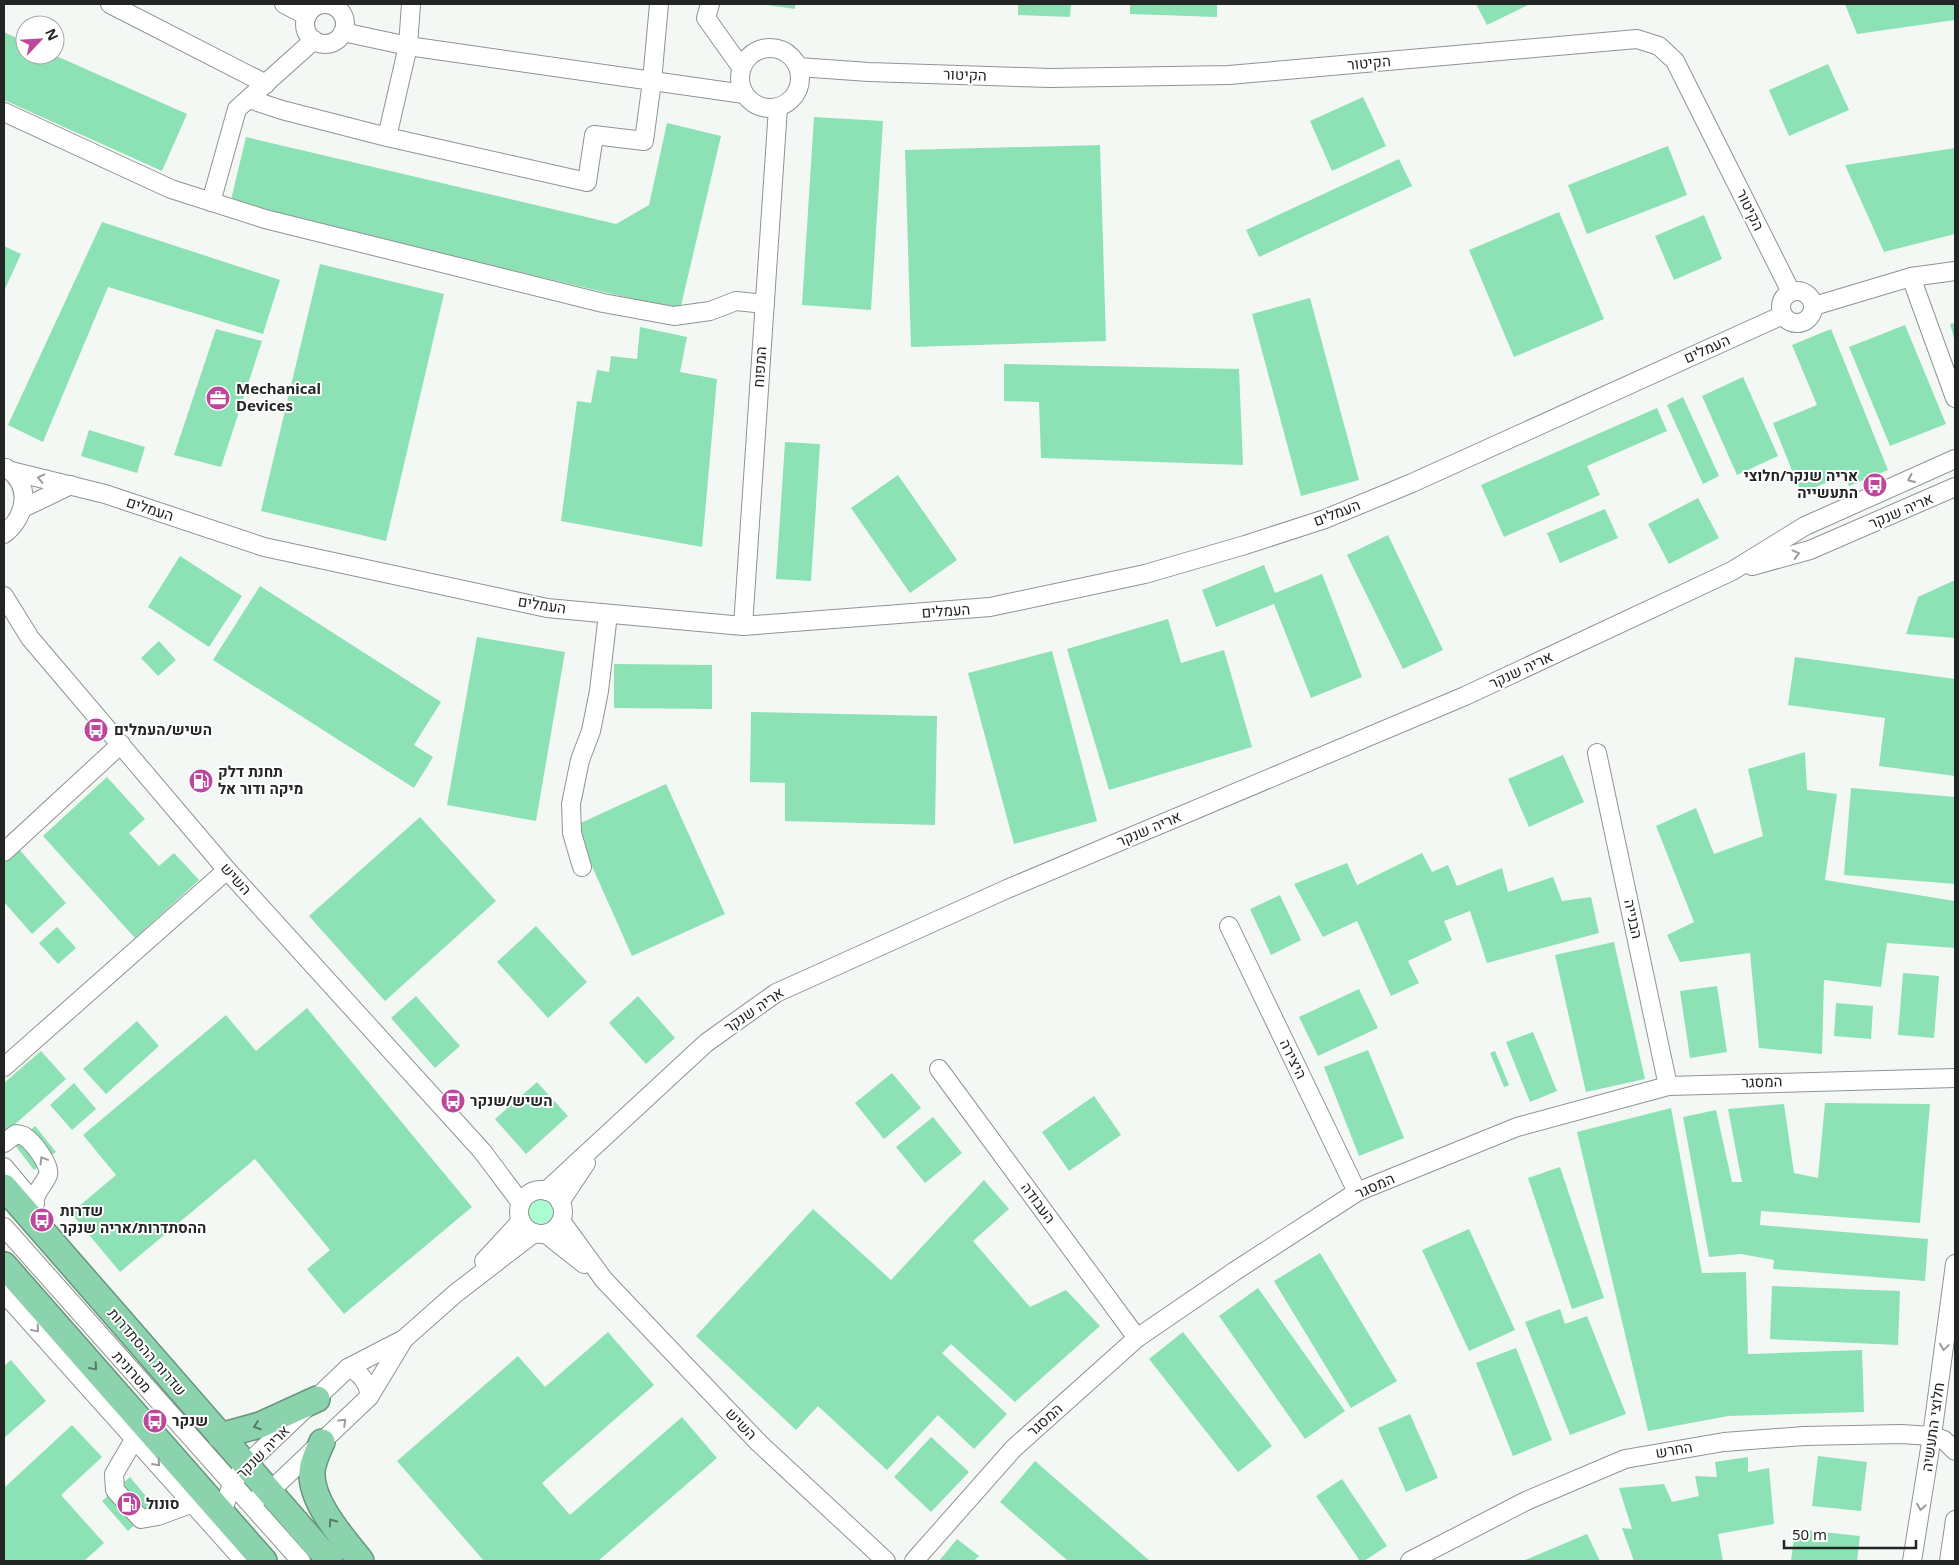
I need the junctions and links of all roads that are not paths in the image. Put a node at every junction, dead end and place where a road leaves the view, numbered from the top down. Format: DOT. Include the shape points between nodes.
graph roads {
  1 [pos="110,4"];
  2 [pos="284,4"];
  3 [pos="411,4"];
  4 [pos="659,4"];
  5 [pos="710,4"];
  6 [pos="334,5"];
  7 [pos="307,16"];
  8 [pos="343,32"];
  9 [pos="314,40"];
  10 [pos="408,46"];
  11 [pos="741,67"];
  12 [pos="798,67"];
  13 [pos="652,81"];
  14 [pos="266,84"];
  15 [pos="744,94"];
  16 [pos="248,99"];
  17 [pos="778,108"];
  18 [pos="4,112"];
  19 [pos="387,137"];
  20 [pos="211,202"];
  21 [pos="1955,271"];
  22 [pos="1911,277"];
  23 [pos="1791,292"];
  24 [pos="765,304"];
  25 [pos="1814,306"];
  26 [pos="1783,315"];
  27 [pos="1955,398"];
  28 [pos="1955,459"];
  29 [pos="8,469"];
  30 [pos="71,485"];
  31 [pos="1955,487"];
  32 [pos="23,508"];
  33 [pos="4,534"];
  34 [pos="1732,571"];
  35 [pos="4,596"];
  36 [pos="608,614"];
  37 [pos="743,626"];
  38 [pos="121,744"];
  39 [pos="1597,753"];
  40 [pos="4,852"];
  41 [pos="582,867"];
  42 [pos="227,870"];
  43 [pos="1229,926"];
  44 [pos="4,1067"];
  45 [pos="939,1069"];
  46 [pos="1955,1078"];
  47 [pos="1668,1086"];
  48 [pos="600,1141"];
  49 [pos="4,1143"];
  50 [pos="4,1167"];
  51 [pos="4,1187"];
  52 [pos="1358,1192"];
  53 [pos="531,1202"];
  54 [pos="560,1202"];
  55 [pos="34,1203"];
  56 [pos="561,1221"];
  57 [pos="4,1227"];
  58 [pos="540,1233"];
  59 [pos="1955,1264"];
  60 [pos="4,1265"];
  61 [pos="604,1280"];
  62 [pos="4,1293"];
  63 [pos="456,1293"];
  64 [pos="56,1324"];
  65 [pos="1137,1338"];
  66 [pos="404,1339"];
  67 [pos="56,1352"];
  68 [pos="348,1368"];
  69 [pos="369,1397"];
  70 [pos="317,1399"];
  71 [pos="220,1436"];
  72 [pos="1932,1436"];
  73 [pos="135,1438"];
  74 [pos="322,1442"];
  75 [pos="1955,1451"];
  76 [pos="239,1475"];
  77 [pos="259,1497"];
  78 [pos="193,1503"];
  79 [pos="222,1513"];
  80 [pos="1955,1520"];
  81 [pos="244,1561"];
  82 [pos="264,1561"];
  83 [pos="301,1561"];
  84 [pos="330,1561"];
  85 [pos="361,1561"];
  86 [pos="886,1561"];
  87 [pos="914,1561"];
  88 [pos="1410,1561"];
  89 [pos="1912,1561"];
  90 [pos="1949,1561"];
  1 -- 14 [label="street"];
  2 -- 7 [label="street"];
  3 -- 10 [label="street"];
  4 -- 13 [label="street"];
  5 -- 11 [label="street" via="706,18"];
  6 -- 7 [label="street" via="321,5"];
  6 -- 8 [label="street" via="345,20"];
  7 -- 9 [label="street" via="306,28"];
  8 -- 9 [label="street" via="335,42 328,44"];
  8 -- 10 [label="street"];
  9 -- 14 [label="street"];
  10 -- 13 [label="street"];
  10 -- 19 [label="street"];
  11 -- 12 [label="street" via="754,51 775,48 793,58"];
  11 -- 15 [label="street" via="740,86"];
  12 -- 17 [label="street" via="799,87 787,104"];
  12 -- 23 [label="street, הקיטור" via="1050,78 1229,75 1637,39 1659,46 1675,61"];
  13 -- 15 [label="street"];
  13 -- 19 [label="street" via="644,142 594,135 587,182"];
  14 -- 16 [label="street"];
  15 -- 17 [label="street" via="758,107"];
  16 -- 19 [label="street"];
  16 -- 20 [label="street" via="237,109"];
  17 -- 24 [label="street, המפוח"];
  18 -- 20 [label="street" via="171,189"];
  20 -- 24 [label="street" via="274,221 603,304 674,316 710,310 736,300"];
  21 -- 22 [label="street"];
  22 -- 25 [label="street"];
  22 -- 27 [label="street"];
  23 -- 25 [label="street" via="1806,293"];
  23 -- 26 [label="street" via="1781,304"];
  24 -- 37 [label="street, המפוח"];
  25 -- 26 [label="street" via="1811,317 1802,324 1790,322"];
  26 -- 37 [label="street, העמלים" via="1412,483 1325,519 1245,545 1145,574 990,607"];
  28 -- 34 [label="street, אריה שנקר, one-way" via="1805,526"];
  30 -- 29 [label="street, העמלים, one-way"];
  29 -- 32 [label="street" via="21,486"];
  30 -- 32 [label="street"];
  30 -- 36 [label="street, העמלים" via="264,547 547,608"];
  34 -- 31 [label="street, אריה שנקר, one-way" via="1810,550"];
  32 -- 33 [label="street" via="14,527"];
  34 -- 48 [label="street, אריה שנקר" via="1465,696 1007,890 776,993 706,1043"];
  35 -- 38 [label="street, השיש" via="30,638"];
  36 -- 37 [label="street, העמלים"];
  36 -- 41 [label="street" via="599,691 571,804 572,833"];
  38 -- 40 [label="street"];
  38 -- 42 [label="street, השיש"];
  39 -- 47 [label="street, הבנייה"];
  42 -- 44 [label="street"];
  42 -- 53 [label="street, השיש"];
  43 -- 52 [label="street, היצירה"];
  45 -- 65 [label="street, העבודה"];
  46 -- 47 [label="street, המסגר"];
  47 -- 52 [label="street, המסגר" via="1517,1127"];
  48 -- 53 [label="street, אריה שנקר"];
  48 -- 54 [label="street, אריה שנקר"];
  55 -- 49 [label="street, one-way" via="34,1196 48,1177 45,1160 24,1136 16,1134"];
  50 -- 55 [label="street"];
  51 -- 71 [label="highway, שדרות ההסתדרות"];
  52 -- 65 [label="street, המסגר"];
  53 -- 54 [label="street" via="556,1197"];
  53 -- 58 [label="street" via="528,1230"];
  53 -- 63 [label="street, אריה שנקר"];
  54 -- 56 [label="street"];
  55 -- 71 [label="street" via="198,1394"];
  56 -- 58 [label="street" via="557,1227"];
  56 -- 61 [label="street, השיש"];
  57 -- 76 [label="street, מטרונית"];
  58 -- 61 [label="street, השיש"];
  58 -- 63 [label="street, אריה שנקר"];
  59 -- 72 [label="street, חלוצי התעשיה, one-way"];
  60 -- 64 [label="highway"];
  61 -- 86 [label="street, השיש" via="759,1443"];
  62 -- 67 [label="street, one-way"];
  63 -- 66 [label="street, אריה שנקר"];
  64 -- 67 [label="street"];
  64 -- 79 [label="highway, one-way"];
  65 -- 87 [label="street, המסגר" via="1014,1448"];
  66 -- 68 [label="street, אריה שנקר"];
  66 -- 69 [label="street, אריה שנקר"];
  67 -- 73 [label="street"];
  68 -- 69 [label="street" via="357,1372 367,1385"];
  68 -- 70 [label="street, אריה שנקר"];
  74 -- 69 [label="street, אריה שנקר, one-way"];
  70 -- 71 [label="highway, one-way" via="260,1426"];
  70 -- 76 [label="street, אריה שנקר"];
  71 -- 76 [label="highway, שדרות ההסתדרות"];
  72 -- 75 [label="street, החרש" via="1944,1440"];
  72 -- 88 [label="street, החרש" via="1795,1436 1724,1442 1625,1459 1526,1500"];
  72 -- 89 [label="street, חלוצי התעשיה, one-way"];
  73 -- 78 [label="street, one-way"];
  73 -- 78 [label="street" via="114,1474 115,1490 141,1519"];
  74 -- 77 [label="street, אריה שנקר"];
  85 -- 74 [label="highway, one-way" via="315,1494 312,1469"];
  76 -- 77 [label="highway, שדרות ההסתדרות"];
  76 -- 79 [label="street, אריה שנקר"];
  77 -- 79 [label="street, אריה שנקר"];
  77 -- 83 [label="street"];
  77 -- 84 [label="highway, שדרות ההסתדרות"];
  78 -- 81 [label="street"];
  79 -- 82 [label="highway"];
  80 -- 90 [label="street"];
}
